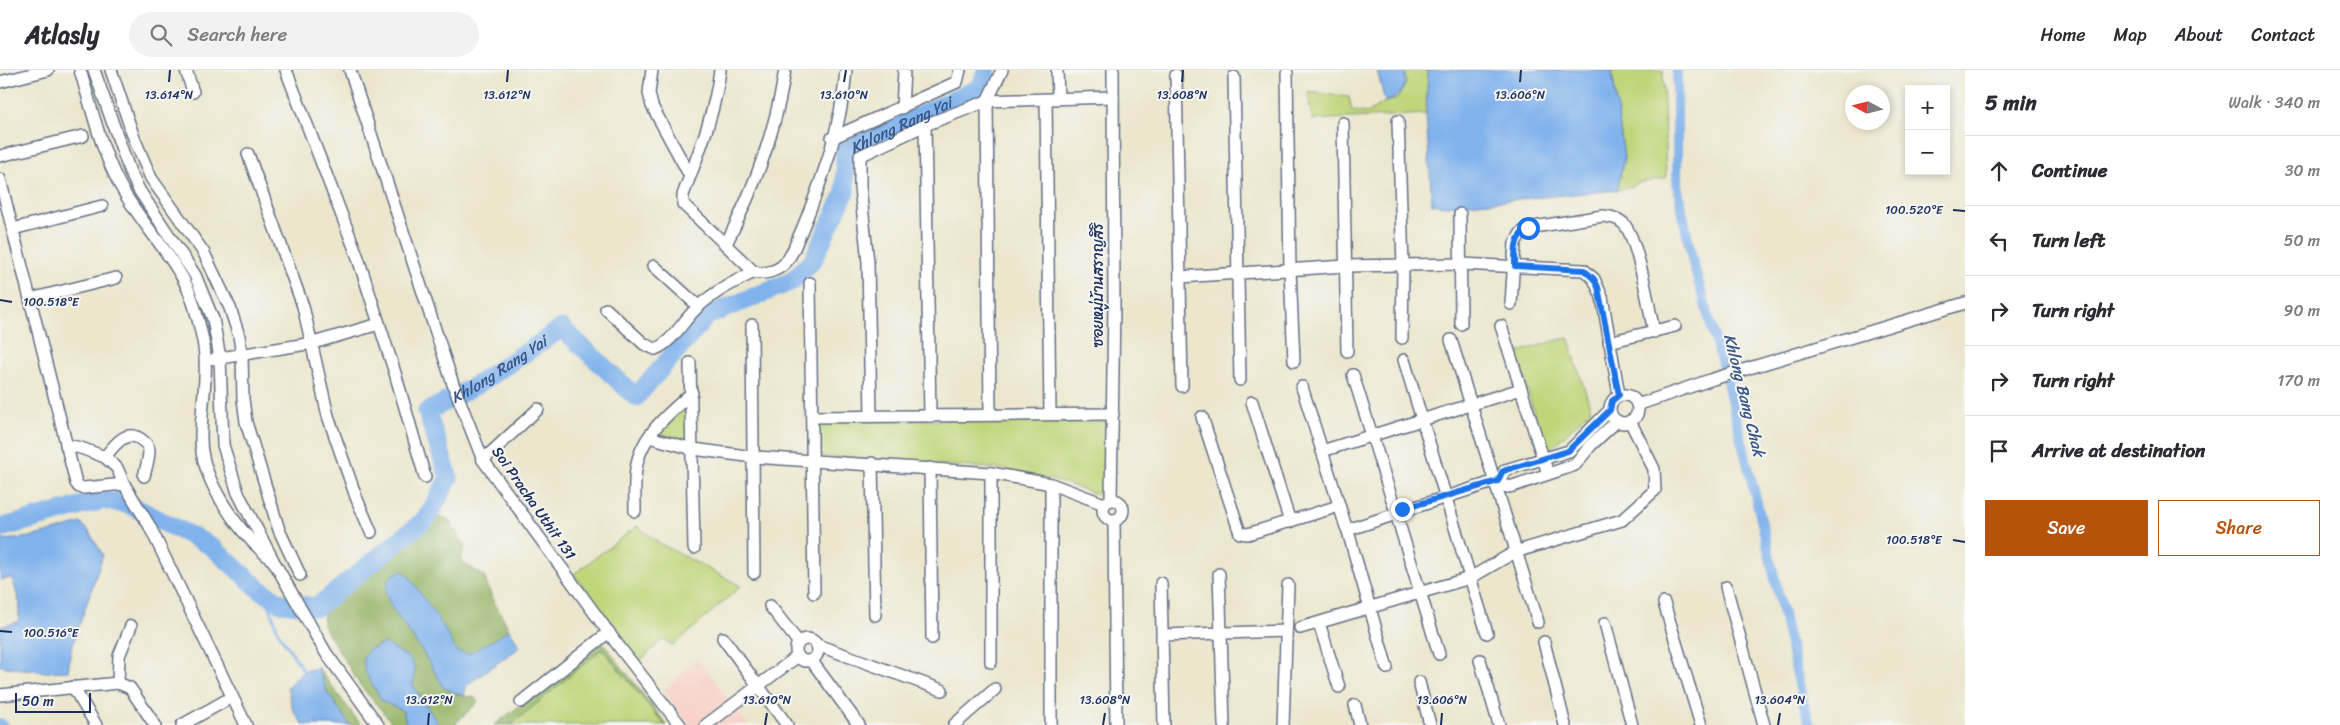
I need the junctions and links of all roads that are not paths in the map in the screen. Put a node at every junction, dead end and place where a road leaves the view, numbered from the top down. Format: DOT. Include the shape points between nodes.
graph roads {
  1 [pos="48,70"];
  2 [pos="80,70"];
  3 [pos="111,70"];
  4 [pos="186,70"];
  5 [pos="286,70"];
  6 [pos="350,70"];
  7 [pos="652,70"];
  8 [pos="720,70"];
  9 [pos="785,70"];
  10 [pos="846,70"];
  11 [pos="904,70"];
  12 [pos="960,70"];
  13 [pos="1002,70"];
  14 [pos="1057,70"];
  15 [pos="1113,70"];
  16 [pos="1287,73"];
  17 [pos="96,75"];
  18 [pos="1176,75"];
  19 [pos="1234,77"];
  20 [pos="0,82"];
  21 [pos="84,85"];
  22 [pos="193,92"];
  23 [pos="1113,97"];
  24 [pos="1052,99"];
  25 [pos="987,101"];
  26 [pos="902,108"];
  27 [pos="1398,121"];
  28 [pos="1343,123"];
  29 [pos="925,125"];
  30 [pos="84,136"];
  31 [pos="832,138"];
  32 [pos="248,154"];
  33 [pos="0,156"];
  34 [pos="690,176"];
  35 [pos="0,179"];
  36 [pos="102,206"];
  37 [pos="1460,214"];
  38 [pos="13,229"];
  39 [pos="726,244"];
  40 [pos="1461,264"];
  41 [pos="1403,265"];
  42 [pos="654,266"];
  43 [pos="1345,266"];
  44 [pos="1515,266"];
  45 [pos="1290,270"];
  46 [pos="754,272"];
  47 [pos="1237,274"];
  48 [pos="1180,277"];
  49 [pos="116,278"];
  50 [pos="810,283"];
  51 [pos="30,299"];
  52 [pos="1965,303"];
  53 [pos="1511,304"];
  54 [pos="698,306"];
  55 [pos="606,309"];
  56 [pos="379,324"];
  57 [pos="1461,324"];
  58 [pos="752,325"];
  59 [pos="1501,326"];
  60 [pos="1675,326"];
  61 [pos="1654,332"];
  62 [pos="1402,338"];
  63 [pos="1451,340"];
  64 [pos="1609,342"];
  65 [pos="313,343"];
  66 [pos="1348,351"];
  67 [pos="242,355"];
  68 [pos="220,358"];
  69 [pos="205,360"];
  70 [pos="1404,360"];
  71 [pos="1294,361"];
  72 [pos="690,363"];
  73 [pos="1354,375"];
  74 [pos="1240,380"];
  75 [pos="1182,386"];
  76 [pos="1302,387"];
  77 [pos="1521,389"];
  78 [pos="692,393"];
  79 [pos="1619,395"];
  80 [pos="1252,402"];
  81 [pos="1470,405"];
  82 [pos="1637,405"];
  83 [pos="538,409"];
  84 [pos="1610,410"];
  85 [pos="1050,414"];
  86 [pos="1113,414"];
  87 [pos="990,415"];
  88 [pos="871,416"];
  89 [pos="930,416"];
  90 [pos="812,417"];
  91 [pos="1202,417"];
  92 [pos="1422,420"];
  93 [pos="1617,421"];
  94 [pos="1630,421"];
  95 [pos="1372,436"];
  96 [pos="649,437"];
  97 [pos="223,442"];
  98 [pos="66,445"];
  99 [pos="202,447"];
  100 [pos="693,450"];
  101 [pos="1322,452"];
  102 [pos="104,457"];
  103 [pos="754,457"];
  104 [pos="1544,459"];
  105 [pos="483,460"];
  106 [pos="812,460"];
  107 [pos="872,464"];
  108 [pos="930,468"];
  109 [pos="991,473"];
  110 [pos="1548,474"];
  111 [pos="144,476"];
  112 [pos="425,477"];
  113 [pos="1496,482"];
  114 [pos="1051,484"];
  115 [pos="127,488"];
  116 [pos="1446,497"];
  117 [pos="1108,502"];
  118 [pos="1339,506"];
  119 [pos="635,511"];
  120 [pos="1396,513"];
  121 [pos="1114,520"];
  122 [pos="1290,522"];
  123 [pos="1347,528"];
  124 [pos="371,532"];
  125 [pos="694,548"];
  126 [pos="1515,552"];
  127 [pos="275,565"];
  128 [pos="754,573"];
  129 [pos="1219,574"];
  130 [pos="300,575"];
  131 [pos="1470,578"];
  132 [pos="1161,583"];
  133 [pos="1288,584"];
  134 [pos="1726,587"];
  135 [pos="814,593"];
  136 [pos="1420,593"];
  137 [pos="1664,603"];
  138 [pos="770,606"];
  139 [pos="1370,607"];
  140 [pos="874,615"];
  141 [pos="1538,622"];
  142 [pos="1319,623"];
  143 [pos="1605,623"];
  144 [pos="131,626"];
  145 [pos="1300,628"];
  146 [pos="1286,631"];
  147 [pos="609,632"];
  148 [pos="1222,633"];
  149 [pos="1487,633"];
  150 [pos="1162,635"];
  151 [pos="723,638"];
  152 [pos="932,638"];
  153 [pos="1544,642"];
  154 [pos="799,643"];
  155 [pos="817,645"];
  156 [pos="1439,654"];
  157 [pos="798,656"];
  158 [pos="811,660"];
  159 [pos="1480,660"];
  160 [pos="991,662"];
  161 [pos="1387,668"];
  162 [pos="1419,682"];
  163 [pos="118,683"];
  164 [pos="758,686"];
  165 [pos="1339,687"];
  166 [pos="73,688"];
  167 [pos="995,689"];
  168 [pos="942,690"];
  169 [pos="0,695"];
  170 [pos="232,697"];
  171 [pos="521,702"];
  172 [pos="1355,705"];
  173 [pos="96,725"];
  174 [pos="155,725"];
  175 [pos="182,725"];
  176 [pos="246,725"];
  177 [pos="378,725"];
  178 [pos="680,725"];
  179 [pos="706,725"];
  180 [pos="787,725"];
  181 [pos="859,725"];
  182 [pos="954,725"];
  183 [pos="1051,725"];
  184 [pos="1116,725"];
  185 [pos="1164,725"];
  186 [pos="1224,725"];
  187 [pos="1283,725"];
  188 [pos="1360,725"];
  189 [pos="1430,725"];
  190 [pos="1499,725"];
  191 [pos="1566,725"];
  192 [pos="1632,725"];
  193 [pos="1700,725"];
  194 [pos="1764,725"];
  1 -- 20 [label="street"];
  2 -- 21 [label="street"];
  3 -- 67 [label="street" via="142,159 160,192 204,253 230,308"];
  4 -- 22 [label="street"];
  5 -- 56 [label="street" via="357,255"];
  6 -- 105 [label="street, Soi Pracha Uthit 131" via="453,384"];
  7 -- 34 [label="street" via="649,93 652,106"];
  8 -- 34 [label="street" via="702,147"];
  9 -- 39 [label="street" via="762,164"];
  10 -- 31 [label="street" via="841,108"];
  11 -- 26 [label="street"];
  12 -- 26 [label="street" via="956,82"];
  13 -- 25 [label="street"];
  14 -- 24 [label="street"];
  15 -- 23 [label="street, ซอยหมู่บ้านสราญสิริ"];
  16 -- 45 [label="street"];
  17 -- 21 [label="street"];
  17 -- 68 [label="street" via="138,190 195,275 213,319"];
  18 -- 48 [label="street"];
  19 -- 47 [label="street"];
  21 -- 69 [label="street" via="112,170 139,217 187,286 202,337"];
  23 -- 24 [label="street"];
  23 -- 86 [label="street, ซอยหมู่บ้านสราญสิริ"];
  24 -- 25 [label="street"];
  24 -- 85 [label="street"];
  25 -- 29 [label="street"];
  25 -- 87 [label="street"];
  26 -- 31 [label="street"];
  27 -- 41 [label="street"];
  28 -- 43 [label="street"];
  29 -- 88 [label="street" via="868,151 858,159 868,262"];
  29 -- 89 [label="street"];
  30 -- 33 [label="street"];
  31 -- 46 [label="street" via="820,185 790,257 776,269 762,274"];
  32 -- 65 [label="street" via="283,246"];
  34 -- 39 [label="street" via="683,195 684,206"];
  35 -- 38 [label="street"];
  36 -- 38 [label="street"];
  37 -- 40 [label="street"];
  38 -- 51 [label="street"];
  39 -- 46 [label="street"];
  40 -- 41 [label="street"];
  40 -- 44 [label="street"];
  40 -- 57 [label="street"];
  41 -- 43 [label="street"];
  41 -- 62 [label="street"];
  42 -- 54 [label="street"];
  43 -- 45 [label="street"];
  43 -- 66 [label="street"];
  44 -- 53 [label="street"];
  44 -- 61 [label="street" via="1515,243 1520,233 1528,228 1613,217 1629,233"];
  44 -- 64 [label="street" via="1584,270 1589,274 1602,298"];
  45 -- 47 [label="street"];
  45 -- 71 [label="street"];
  46 -- 54 [label="street" via="729,284"];
  47 -- 48 [label="street"];
  47 -- 74 [label="street"];
  48 -- 75 [label="street"];
  49 -- 51 [label="street"];
  50 -- 90 [label="street"];
  51 -- 98 [label="street"];
  52 -- 82 [label="street" via="1713,378"];
  54 -- 55 [label="street" via="664,344 655,349 644,344"];
  56 -- 65 [label="street"];
  56 -- 112 [label="street"];
  58 -- 103 [label="street"];
  59 -- 77 [label="street"];
  60 -- 61 [label="street"];
  61 -- 64 [label="street"];
  63 -- 81 [label="street"];
  64 -- 79 [label="street"];
  65 -- 67 [label="street"];
  65 -- 124 [label="street" via="328,416"];
  67 -- 68 [label="street"];
  67 -- 130 [label="street" via="246,422 279,530"];
  68 -- 69 [label="street"];
  68 -- 97 [label="street"];
  69 -- 99 [label="street"];
  70 -- 92 [label="street"];
  72 -- 78 [label="street"];
  73 -- 95 [label="street"];
  76 -- 101 [label="street"];
  77 -- 81 [label="street"];
  77 -- 104 [label="street"];
  78 -- 96 [label="street" via="662,419"];
  78 -- 100 [label="street"];
  79 -- 82 [label="street" via="1629,396"];
  79 -- 84 [label="street" via="1612,401"];
  80 -- 122 [label="street"];
  81 -- 92 [label="street"];
  81 -- 113 [label="street"];
  82 -- 94 [label="street" via="1636,415"];
  83 -- 105 [label="street"];
  84 -- 93 [label="street"];
  84 -- 104 [label="street" via="1568,451"];
  85 -- 86 [label="street"];
  85 -- 87 [label="street"];
  86 -- 117 [label="street, ซอยหมู่บ้านสราญสิริ"];
  87 -- 89 [label="street"];
  88 -- 89 [label="street"];
  88 -- 90 [label="street"];
  90 -- 106 [label="street"];
  91 -- 122 [label="street" via="1240,533 1248,534"];
  92 -- 95 [label="street"];
  92 -- 116 [label="street"];
  93 -- 94 [label="street"];
  93 -- 110 [label="street" via="1575,465"];
  94 -- 126 [label="street" via="1654,469 1655,490 1622,520"];
  95 -- 101 [label="street"];
  95 -- 120 [label="street"];
  96 -- 100 [label="street"];
  96 -- 119 [label="street" via="636,469"];
  97 -- 99 [label="street"];
  97 -- 127 [label="street" via="238,492"];
  98 -- 102 [label="street"];
  98 -- 115 [label="street" via="79,487"];
  99 -- 127 [label="street" via="210,477 222,503"];
  100 -- 103 [label="street"];
  100 -- 125 [label="street"];
  101 -- 118 [label="street"];
  102 -- 111 [label="street" via="121,439 128,436 141,439 149,450"];
  102 -- 115 [label="street" via="116,468"];
  103 -- 106 [label="street"];
  103 -- 128 [label="street"];
  104 -- 110 [label="street"];
  104 -- 113 [label="street" via="1506,470"];
  105 -- 147 [label="street, Soi Pracha Uthit 131"];
  106 -- 107 [label="street"];
  106 -- 135 [label="street"];
  107 -- 108 [label="street"];
  107 -- 140 [label="street"];
  108 -- 109 [label="street"];
  108 -- 152 [label="street"];
  109 -- 114 [label="street"];
  109 -- 160 [label="street"];
  110 -- 113 [label="street" via="1507,487"];
  113 -- 116 [label="street"];
  113 -- 126 [label="street"];
  114 -- 117 [label="street"];
  114 -- 183 [label="street"];
  115 -- 170 [label="street"];
  116 -- 120 [label="street"];
  116 -- 131 [label="street"];
  117 -- 121 [label="street" via="1104,515"];
  117 -- 121 [label="street, ซอยหมู่บ้านสราญสิริ" via="1119,502 1122,508 1121,516"];
  118 -- 122 [label="street"];
  118 -- 123 [label="street"];
  120 -- 123 [label="street"];
  120 -- 136 [label="street"];
  121 -- 184 [label="street, ซอยหมู่บ้านสราญสิริ"];
  123 -- 139 [label="street"];
  126 -- 131 [label="street"];
  126 -- 141 [label="street"];
  127 -- 177 [label="street" via="326,653"];
  129 -- 148 [label="street"];
  131 -- 136 [label="street"];
  131 -- 149 [label="street"];
  132 -- 150 [label="street"];
  133 -- 146 [label="street"];
  134 -- 194 [label="street"];
  136 -- 139 [label="street"];
  136 -- 156 [label="street"];
  137 -- 193 [label="street"];
  138 -- 154 [label="street"];
  139 -- 142 [label="street"];
  139 -- 161 [label="street"];
  142 -- 145 [label="street"];
  142 -- 165 [label="street"];
  143 -- 192 [label="street"];
  144 -- 163 [label="street" via="119,656"];
  146 -- 148 [label="street"];
  146 -- 187 [label="street"];
  147 -- 171 [label="street"];
  147 -- 178 [label="street, Soi Pracha Uthit 131"];
  148 -- 150 [label="street"];
  148 -- 186 [label="street"];
  150 -- 185 [label="street"];
  151 -- 164 [label="street"];
  153 -- 191 [label="street"];
  154 -- 155 [label="street" via="809,639"];
  154 -- 157 [label="street"];
  155 -- 158 [label="street" via="816,656"];
  155 -- 168 [label="street"];
  157 -- 158 [label="street" via="804,661"];
  157 -- 164 [label="street"];
  158 -- 181 [label="street"];
  159 -- 190 [label="street"];
  162 -- 189 [label="street"];
  163 -- 166 [label="street"];
  163 -- 174 [label="street" via="130,688"];
  164 -- 179 [label="street"];
  164 -- 180 [label="street"];
  166 -- 169 [label="street"];
  166 -- 173 [label="street"];
  167 -- 182 [label="street"];
  170 -- 175 [label="street"];
  170 -- 176 [label="street"];
  172 -- 188 [label="street"];
}
